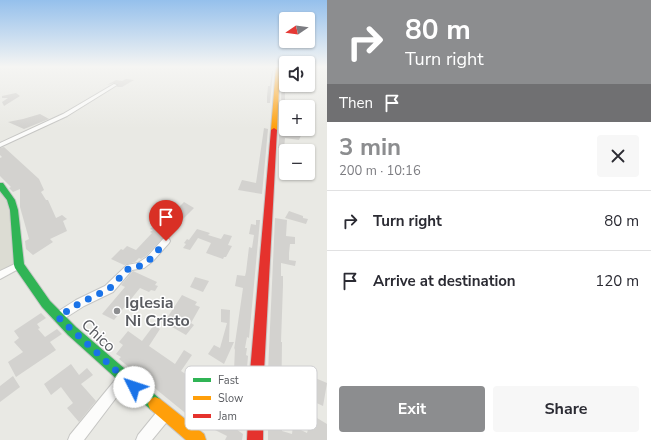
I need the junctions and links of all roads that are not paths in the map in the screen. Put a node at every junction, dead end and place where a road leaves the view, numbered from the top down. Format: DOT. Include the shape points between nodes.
graph roads {
  1 [pos="113,87"];
  2 [pos="277,87"];
  3 [pos="0,145"];
  4 [pos="0,185"];
  5 [pos="166,241"];
  6 [pos="19,265"];
  7 [pos="0,274"];
  8 [pos="58,317"];
  9 [pos="257,366"];
  10 [pos="124,378"];
  11 [pos="165,413"];
  12 [pos="185,429"];
  13 [pos="186,430"];
  14 [pos="255,430"];
  15 [pos="75,440"];
  16 [pos="143,440"];
  17 [pos="198,440"];
  18 [pos="255,440"];
  1 -- 3 [label="street" via="65,115"];
  2 -- 9 [label="street"];
  4 -- 6 [label="street, Chico" via="11,200 14,210"];
  5 -- 8 [label="street" via="144,264 136,268 130,267 109,289"];
  6 -- 7 [label="street"];
  6 -- 8 [label="street, Chico"];
  8 -- 10 [label="street, Chico"];
  10 -- 11 [label="street, Chico"];
  10 -- 15 [label="street"];
  11 -- 12 [label="street, Chico"];
  11 -- 16 [label="street"];
  13 -- 17 [label="street, Chico"];
  14 -- 18 [label="street"];
}
